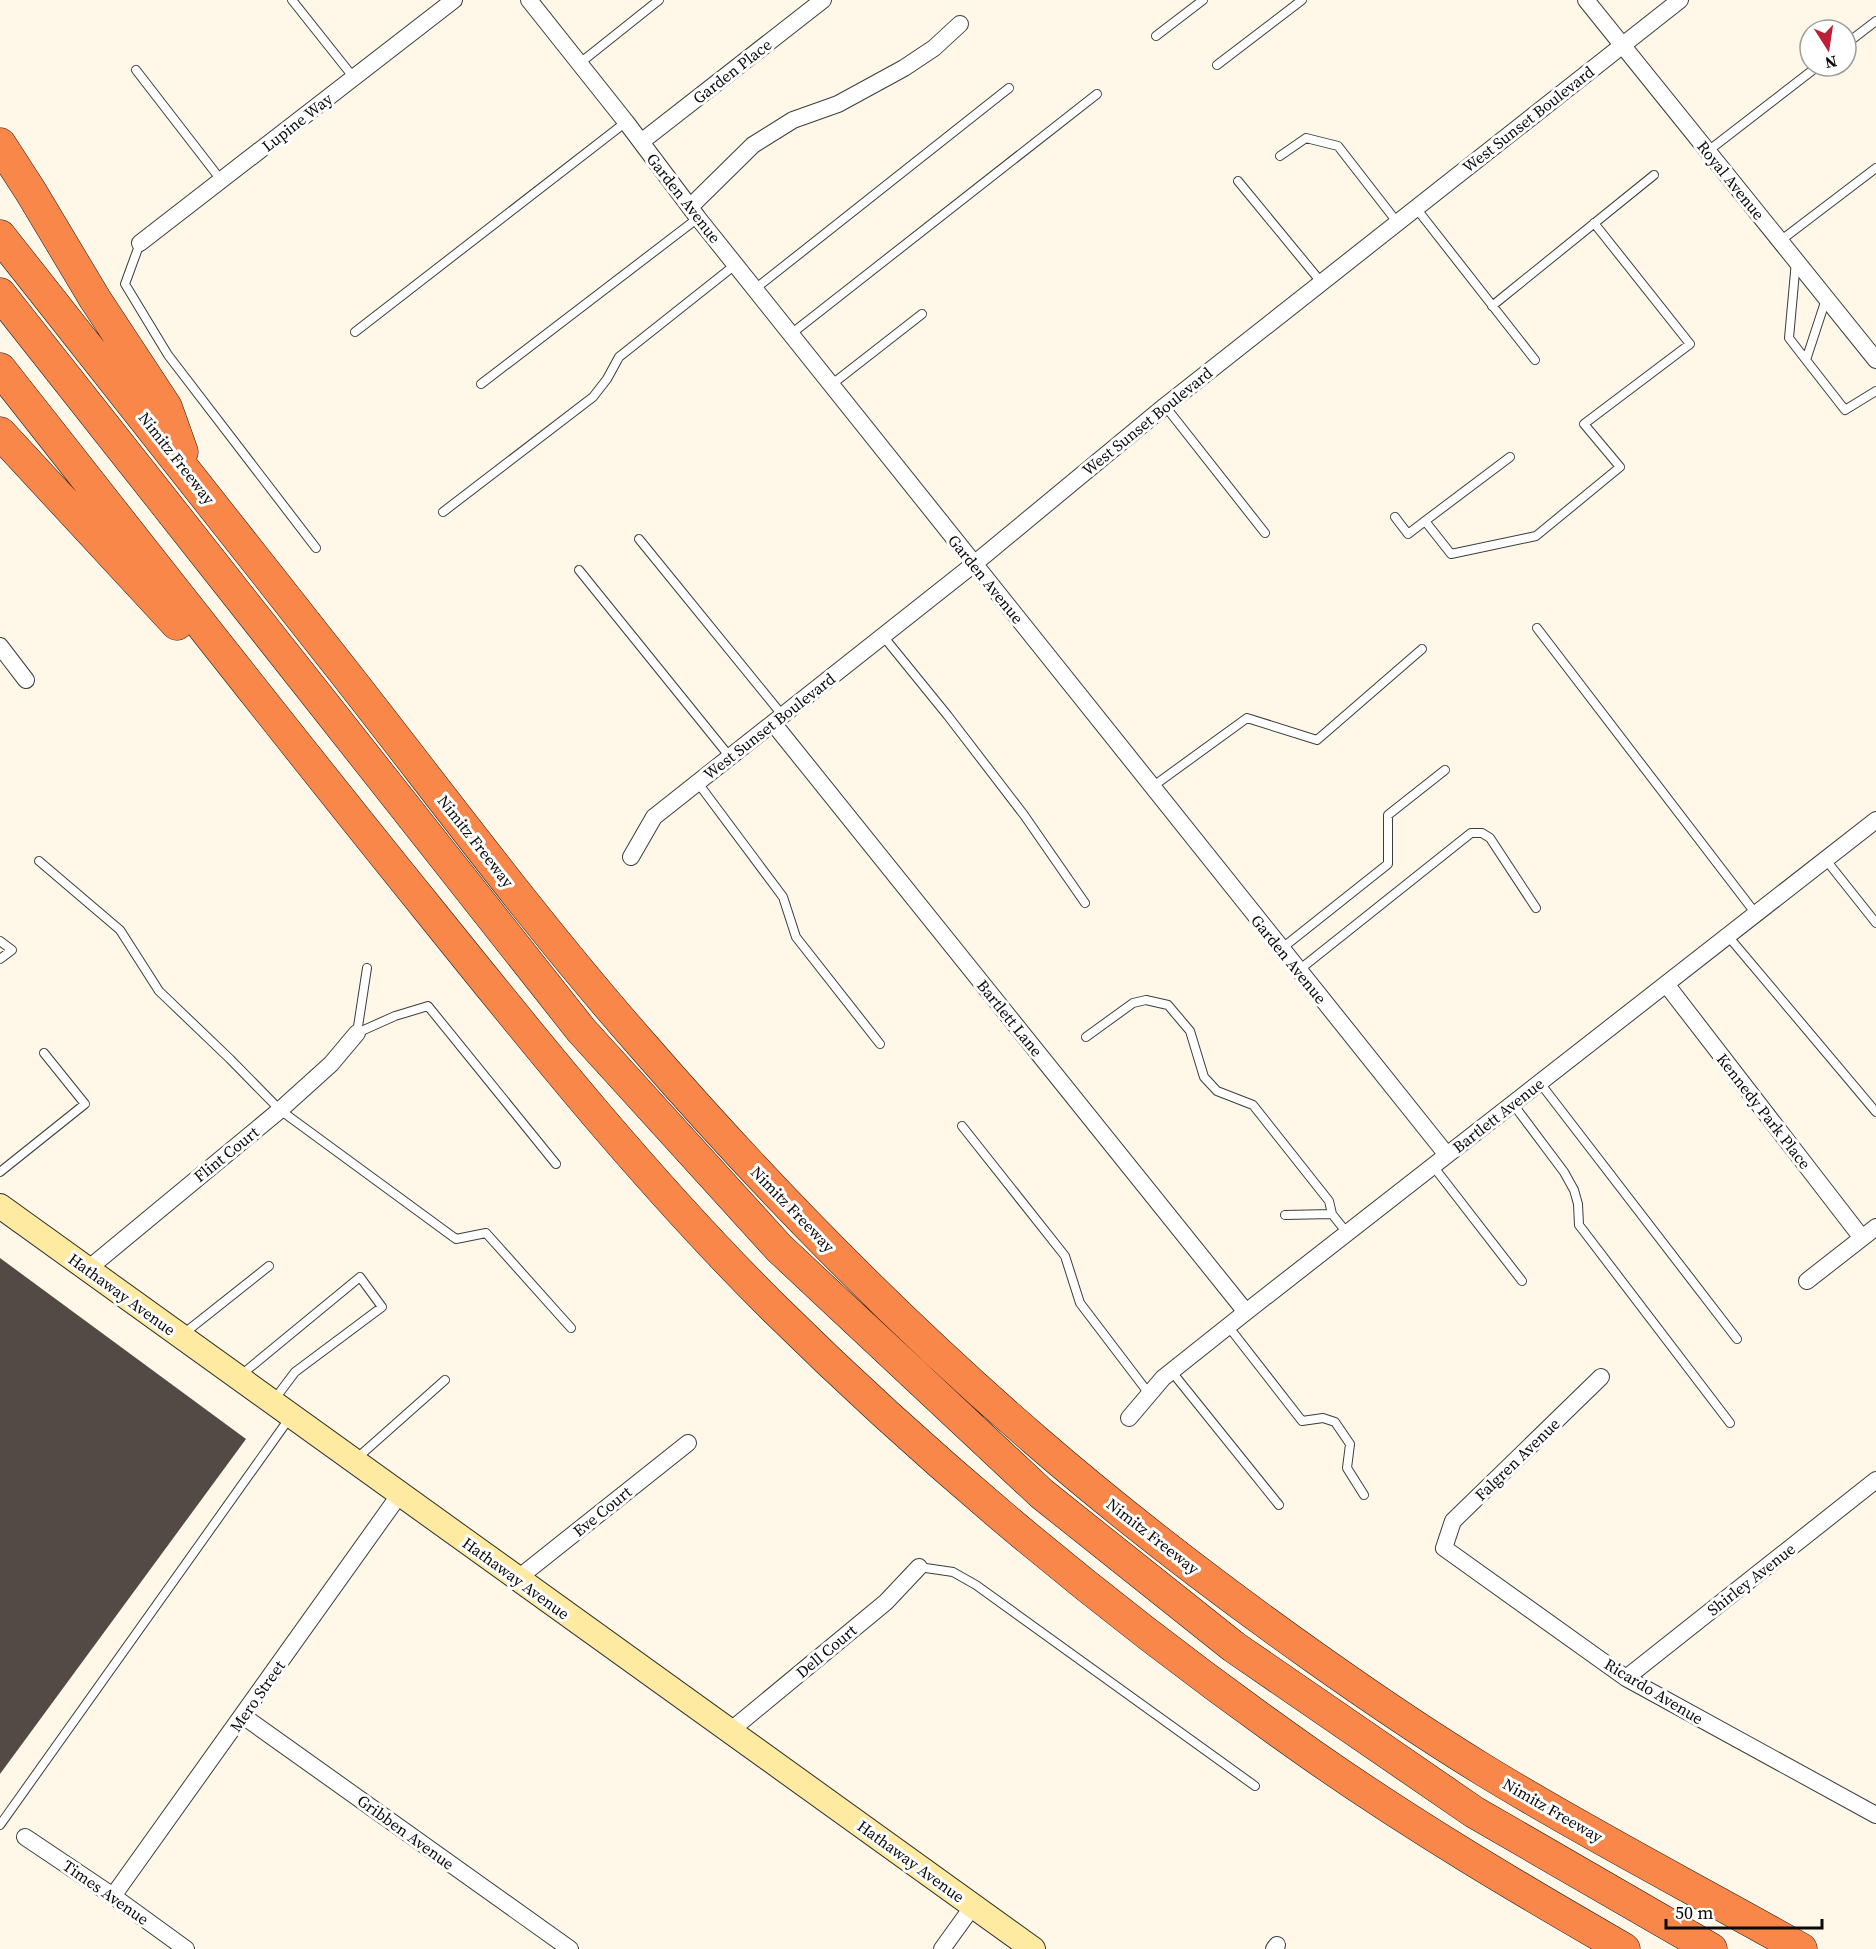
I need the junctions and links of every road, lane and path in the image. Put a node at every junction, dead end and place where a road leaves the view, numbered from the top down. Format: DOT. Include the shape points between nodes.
graph roads {
  1 [pos="292,0"];
  2 [pos="454,0"];
  3 [pos="529,0"];
  4 [pos="659,0"];
  5 [pos="823,0"];
  6 [pos="1203,0"];
  7 [pos="1302,0"];
  8 [pos="1586,0"];
  9 [pos="1680,0"];
  10 [pos="1876,21"];
  11 [pos="960,24"];
  12 [pos="1858,35"];
  13 [pos="1156,36"];
  14 [pos="1622,45"];
  15 [pos="580,63"];
  16 [pos="1217,65"];
  17 [pos="136,70"];
  18 [pos="354,78"];
  19 [pos="1802,78"];
  20 [pos="1009,88"];
  21 [pos="1097,94"];
  22 [pos="626,122"];
  23 [pos="641,142"];
  24 [pos="0,144"];
  25 [pos="1708,151"];
  26 [pos="1280,156"];
  27 [pos="1876,168"];
  28 [pos="1654,175"];
  29 [pos="221,180"];
  30 [pos="1238,182"];
  31 [pos="1416,207"];
  32 [pos="694,212"];
  33 [pos="1397,222"];
  34 [pos="1594,223"];
  35 [pos="0,236"];
  36 [pos="1780,241"];
  37 [pos="140,243"];
  38 [pos="1796,261"];
  39 [pos="735,265"];
  40 [pos="1321,282"];
  41 [pos="755,289"];
  42 [pos="0,294"];
  43 [pos="1826,299"];
  44 [pos="1492,306"];
  45 [pos="922,314"];
  46 [pos="355,332"];
  47 [pos="791,334"];
  48 [pos="1535,360"];
  49 [pos="1806,360"];
  50 [pos="1876,360"];
  51 [pos="0,369"];
  52 [pos="481,384"];
  53 [pos="831,385"];
  54 [pos="1876,390"];
  55 [pos="1165,406"];
  56 [pos="0,433"];
  57 [pos="1510,457"];
  58 [pos="188,473"];
  59 [pos="443,512"];
  60 [pos="1395,517"];
  61 [pos="1425,521"];
  62 [pos="1265,533"];
  63 [pos="639,539"];
  64 [pos="316,548"];
  65 [pos="974,564"];
  66 [pos="579,570"];
  67 [pos="1537,628"];
  68 [pos="883,636"];
  69 [pos="0,646"];
  70 [pos="1422,649"];
  71 [pos="26,680"];
  72 [pos="778,720"];
  73 [pos="730,757"];
  74 [pos="1445,770"];
  75 [pos="698,783"];
  76 [pos="1152,787"];
  77 [pos="332,791"];
  78 [pos="1876,820"];
  79 [pos="631,857"];
  80 [pos="1826,860"];
  81 [pos="39,861"];
  82 [pos="1085,903"];
  83 [pos="1536,908"];
  84 [pos="1756,914"];
  85 [pos="1876,923"];
  86 [pos="1728,936"];
  87 [pos="0,941"];
  88 [pos="1281,949"];
  89 [pos="0,959"];
  90 [pos="366,968"];
  91 [pos="1299,970"];
  92 [pos="1666,984"];
  93 [pos="357,1033"];
  94 [pos="1086,1036"];
  95 [pos="880,1044"];
  96 [pos="44,1053"];
  97 [pos="1540,1083"];
  98 [pos="1512,1104"];
  99 [pos="280,1110"];
  100 [pos="1876,1112"];
  101 [pos="962,1126"];
  102 [pos="1447,1155"];
  103 [pos="556,1164"];
  104 [pos="1432,1166"];
  105 [pos="0,1172"];
  106 [pos="0,1206"];
  107 [pos="1332,1214"];
  108 [pos="1285,1215"];
  109 [pos="1876,1227"];
  110 [pos="1347,1233"];
  111 [pos="1862,1238"];
  112 [pos="269,1266"];
  113 [pos="88,1269"];
  114 [pos="1522,1281"];
  115 [pos="1807,1281"];
  116 [pos="1246,1312"];
  117 [pos="1228,1326"];
  118 [pos="571,1328"];
  119 [pos="180,1336"];
  120 [pos="1737,1339"];
  121 [pos="1172,1372"];
  122 [pos="238,1377"];
  123 [pos="1601,1377"];
  124 [pos="445,1380"];
  125 [pos="1150,1395"];
  126 [pos="282,1409"];
  127 [pos="1129,1419"];
  128 [pos="1730,1423"];
  129 [pos="688,1443"];
  130 [pos="354,1461"];
  131 [pos="1876,1480"];
  132 [pos="400,1494"];
  133 [pos="1364,1495"];
  134 [pos="1279,1504"];
  135 [pos="1444,1548"];
  136 [pos="919,1567"];
  137 [pos="517,1579"];
  138 [pos="1626,1678"];
  139 [pos="243,1716"];
  140 [pos="730,1731"];
  141 [pos="1255,1786"];
  142 [pos="1874,1812"];
  143 [pos="0,1825"];
  144 [pos="25,1837"];
  145 [pos="113,1896"];
  146 [pos="973,1905"];
  147 [pos="186,1949"];
  148 [pos="570,1949"];
  149 [pos="942,1949"];
  150 [pos="1033,1949"];
  151 [pos="1624,1949"];
  152 [pos="1711,1949"];
  153 [pos="1801,1949"];
  1 -- 18 [label="lane"];
  2 -- 18 [label="street, Lupine Way"];
  3 -- 15 [label="street, Garden Avenue"];
  4 -- 15 [label="lane"];
  5 -- 23 [label="street, Garden Place"];
  6 -- 13 [label="lane"];
  7 -- 16 [label="lane"];
  8 -- 14 [label="street, Royal Avenue"];
  9 -- 14 [label="street, West Sunset Boulevard"];
  10 -- 12 [label="lane"];
  11 -- 32 [label="street" via="904,68 838,104 793,120 753,145"];
  14 -- 25 [label="street, Royal Avenue"];
  14 -- 31 [label="street, West Sunset Boulevard"];
  15 -- 22 [label="street, Garden Avenue"];
  17 -- 29 [label="lane"];
  18 -- 29 [label="street, Lupine Way"];
  19 -- 25 [label="lane"];
  20 -- 41 [label="lane"];
  21 -- 47 [label="lane"];
  22 -- 23 [label="street, Garden Avenue"];
  22 -- 46 [label="lane"];
  23 -- 32 [label="street, Garden Avenue"];
  24 -- 58 [label="highway" via="166,407"];
  25 -- 36 [label="street, Royal Avenue"];
  26 -- 33 [label="lane" via="1306,138 1338,146"];
  27 -- 36 [label="lane"];
  28 -- 34 [label="lane"];
  29 -- 37 [label="street, Lupine Way"];
  30 -- 40 [label="lane"];
  31 -- 33 [label="street, West Sunset Boulevard"];
  31 -- 44 [label="lane"];
  32 -- 39 [label="street, Garden Avenue"];
  32 -- 52 [label="lane"];
  33 -- 40 [label="street, West Sunset Boulevard"];
  34 -- 44 [label="lane"];
  34 -- 61 [label="lane" via="1689,344 1584,424 1620,467 1536,536 1451,554"];
  35 -- 58 [label="highway, Nimitz Freeway"];
  36 -- 38 [label="street, Royal Avenue"];
  37 -- 64 [label="lane" via="125,284 168,355"];
  38 -- 43 [label="street, Royal Avenue"];
  38 -- 49 [label="lane" via="1789,338"];
  39 -- 41 [label="street, Garden Avenue"];
  39 -- 59 [label="lane" via="619,357 593,397"];
  40 -- 55 [label="street, West Sunset Boulevard"];
  41 -- 47 [label="street, Garden Avenue"];
  42 -- 152 [label="highway" via="581,1030 779,1248 1041,1494 1234,1647 1474,1812"];
  43 -- 49 [label="lane"];
  43 -- 50 [label="street, Royal Avenue"];
  44 -- 48 [label="lane"];
  45 -- 53 [label="lane"];
  47 -- 53 [label="street, Garden Avenue"];
  49 -- 54 [label="lane" via="1845,410"];
  51 -- 77 [label="highway"];
  53 -- 65 [label="street, Garden Avenue"];
  55 -- 62 [label="lane"];
  55 -- 65 [label="street, West Sunset Boulevard"];
  56 -- 77 [label="highway"];
  57 -- 61 [label="lane"];
  58 -- 153 [label="highway, Nimitz Freeway" via="546,930 641,1043 835,1253 1035,1440 1252,1613 1356,1686 1479,1767"];
  60 -- 61 [label="lane" via="1408,534"];
  63 -- 72 [label="lane"];
  65 -- 68 [label="street, West Sunset Boulevard"];
  65 -- 76 [label="street, Garden Avenue"];
  66 -- 73 [label="lane"];
  67 -- 84 [label="lane"];
  68 -- 72 [label="street, West Sunset Boulevard"];
  68 -- 82 [label="lane" via="1024,815"];
  69 -- 71 [label="street"];
  70 -- 76 [label="lane" via="1317,740 1247,718"];
  72 -- 73 [label="street, West Sunset Boulevard"];
  72 -- 116 [label="street, Bartlett Lane"];
  73 -- 75 [label="street, West Sunset Boulevard"];
  74 -- 88 [label="lane" via="1388,815 1388,864"];
  75 -- 79 [label="street, West Sunset Boulevard" via="654,818"];
  75 -- 95 [label="lane" via="783,897 796,937"];
  76 -- 88 [label="street, Garden Avenue"];
  77 -- 151 [label="highway" via="580,1096 669,1198 774,1307 978,1496 1093,1592 1315,1757 1426,1831"];
  78 -- 80 [label="street, Bartlett Avenue"];
  80 -- 84 [label="street, Bartlett Avenue"];
  80 -- 85 [label="lane"];
  81 -- 99 [label="lane" via="120,930 159,991"];
  83 -- 91 [label="lane" via="1490,838 1472,833"];
  84 -- 86 [label="street, Bartlett Avenue"];
  86 -- 92 [label="street, Bartlett Avenue"];
  86 -- 100 [label="lane"];
  87 -- 89 [label="lane" via="12,950"];
  88 -- 91 [label="street, Garden Avenue"];
  90 -- 93 [label="lane"];
  91 -- 102 [label="street, Garden Avenue"];
  92 -- 97 [label="street, Bartlett Avenue"];
  92 -- 111 [label="street, Kennedy Park Place"];
  93 -- 99 [label="street, Flint Court" via="331,1064"];
  93 -- 103 [label="lane" via="428,1006"];
  94 -- 107 [label="lane" via="1133,1003 1146,1000 1168,1005 1190,1031 1204,1077 1217,1091 1253,1105 1329,1201"];
  96 -- 105 [label="lane" via="85,1104"];
  97 -- 98 [label="street, Bartlett Avenue"];
  97 -- 120 [label="lane"];
  98 -- 102 [label="street, Bartlett Avenue"];
  98 -- 128 [label="lane" via="1574,1190 1579,1225"];
  99 -- 113 [label="street, Flint Court"];
  99 -- 118 [label="lane" via="456,1239 486,1233"];
  101 -- 125 [label="lane" via="1065,1256 1080,1303"];
  102 -- 104 [label="street, Bartlett Avenue"];
  104 -- 110 [label="street, Bartlett Avenue"];
  104 -- 114 [label="lane"];
  106 -- 113 [label="street, Hathaway Avenue"];
  107 -- 108 [label="lane"];
  107 -- 110 [label="lane"];
  109 -- 111 [label="street"];
  110 -- 116 [label="street, Bartlett Avenue"];
  111 -- 115 [label="street"];
  112 -- 119 [label="lane"];
  113 -- 119 [label="street, Hathaway Avenue"];
  116 -- 117 [label="street, Bartlett Avenue"];
  117 -- 121 [label="street, Bartlett Avenue"];
  117 -- 133 [label="lane" via="1302,1421 1323,1418 1335,1422 1350,1444 1347,1468"];
  119 -- 122 [label="street, Hathaway Avenue"];
  121 -- 125 [label="street, Bartlett Avenue"];
  121 -- 134 [label="lane"];
  122 -- 126 [label="street, Hathaway Avenue"];
  122 -- 126 [label="lane" via="360,1277 382,1307 295,1372"];
  123 -- 135 [label="street, Falgren Avenue" via="1453,1521"];
  124 -- 130 [label="lane"];
  125 -- 127 [label="street, Bartlett Avenue"];
  126 -- 130 [label="street, Hathaway Avenue"];
  126 -- 143 [label="lane"];
  129 -- 137 [label="street, Eve Court"];
  130 -- 132 [label="street, Hathaway Avenue"];
  131 -- 138 [label="street, Shirley Avenue"];
  132 -- 137 [label="street, Hathaway Avenue"];
  132 -- 139 [label="street, Mero Street"];
  135 -- 138 [label="street, Ricardo Avenue"];
  136 -- 140 [label="street, Dell Court" via="886,1602"];
  136 -- 141 [label="lane" via="953,1572 976,1585"];
  137 -- 140 [label="street, Hathaway Avenue"];
  138 -- 142 [label="street, Ricardo Avenue"];
  139 -- 145 [label="street, Mero Street"];
  139 -- 148 [label="street, Gribben Avenue"];
  140 -- 146 [label="street, Hathaway Avenue"];
  144 -- 145 [label="street, Times Avenue"];
  145 -- 147 [label="street, Times Avenue"];
  146 -- 149 [label="street"];
  146 -- 150 [label="street, Hathaway Avenue"];
}
